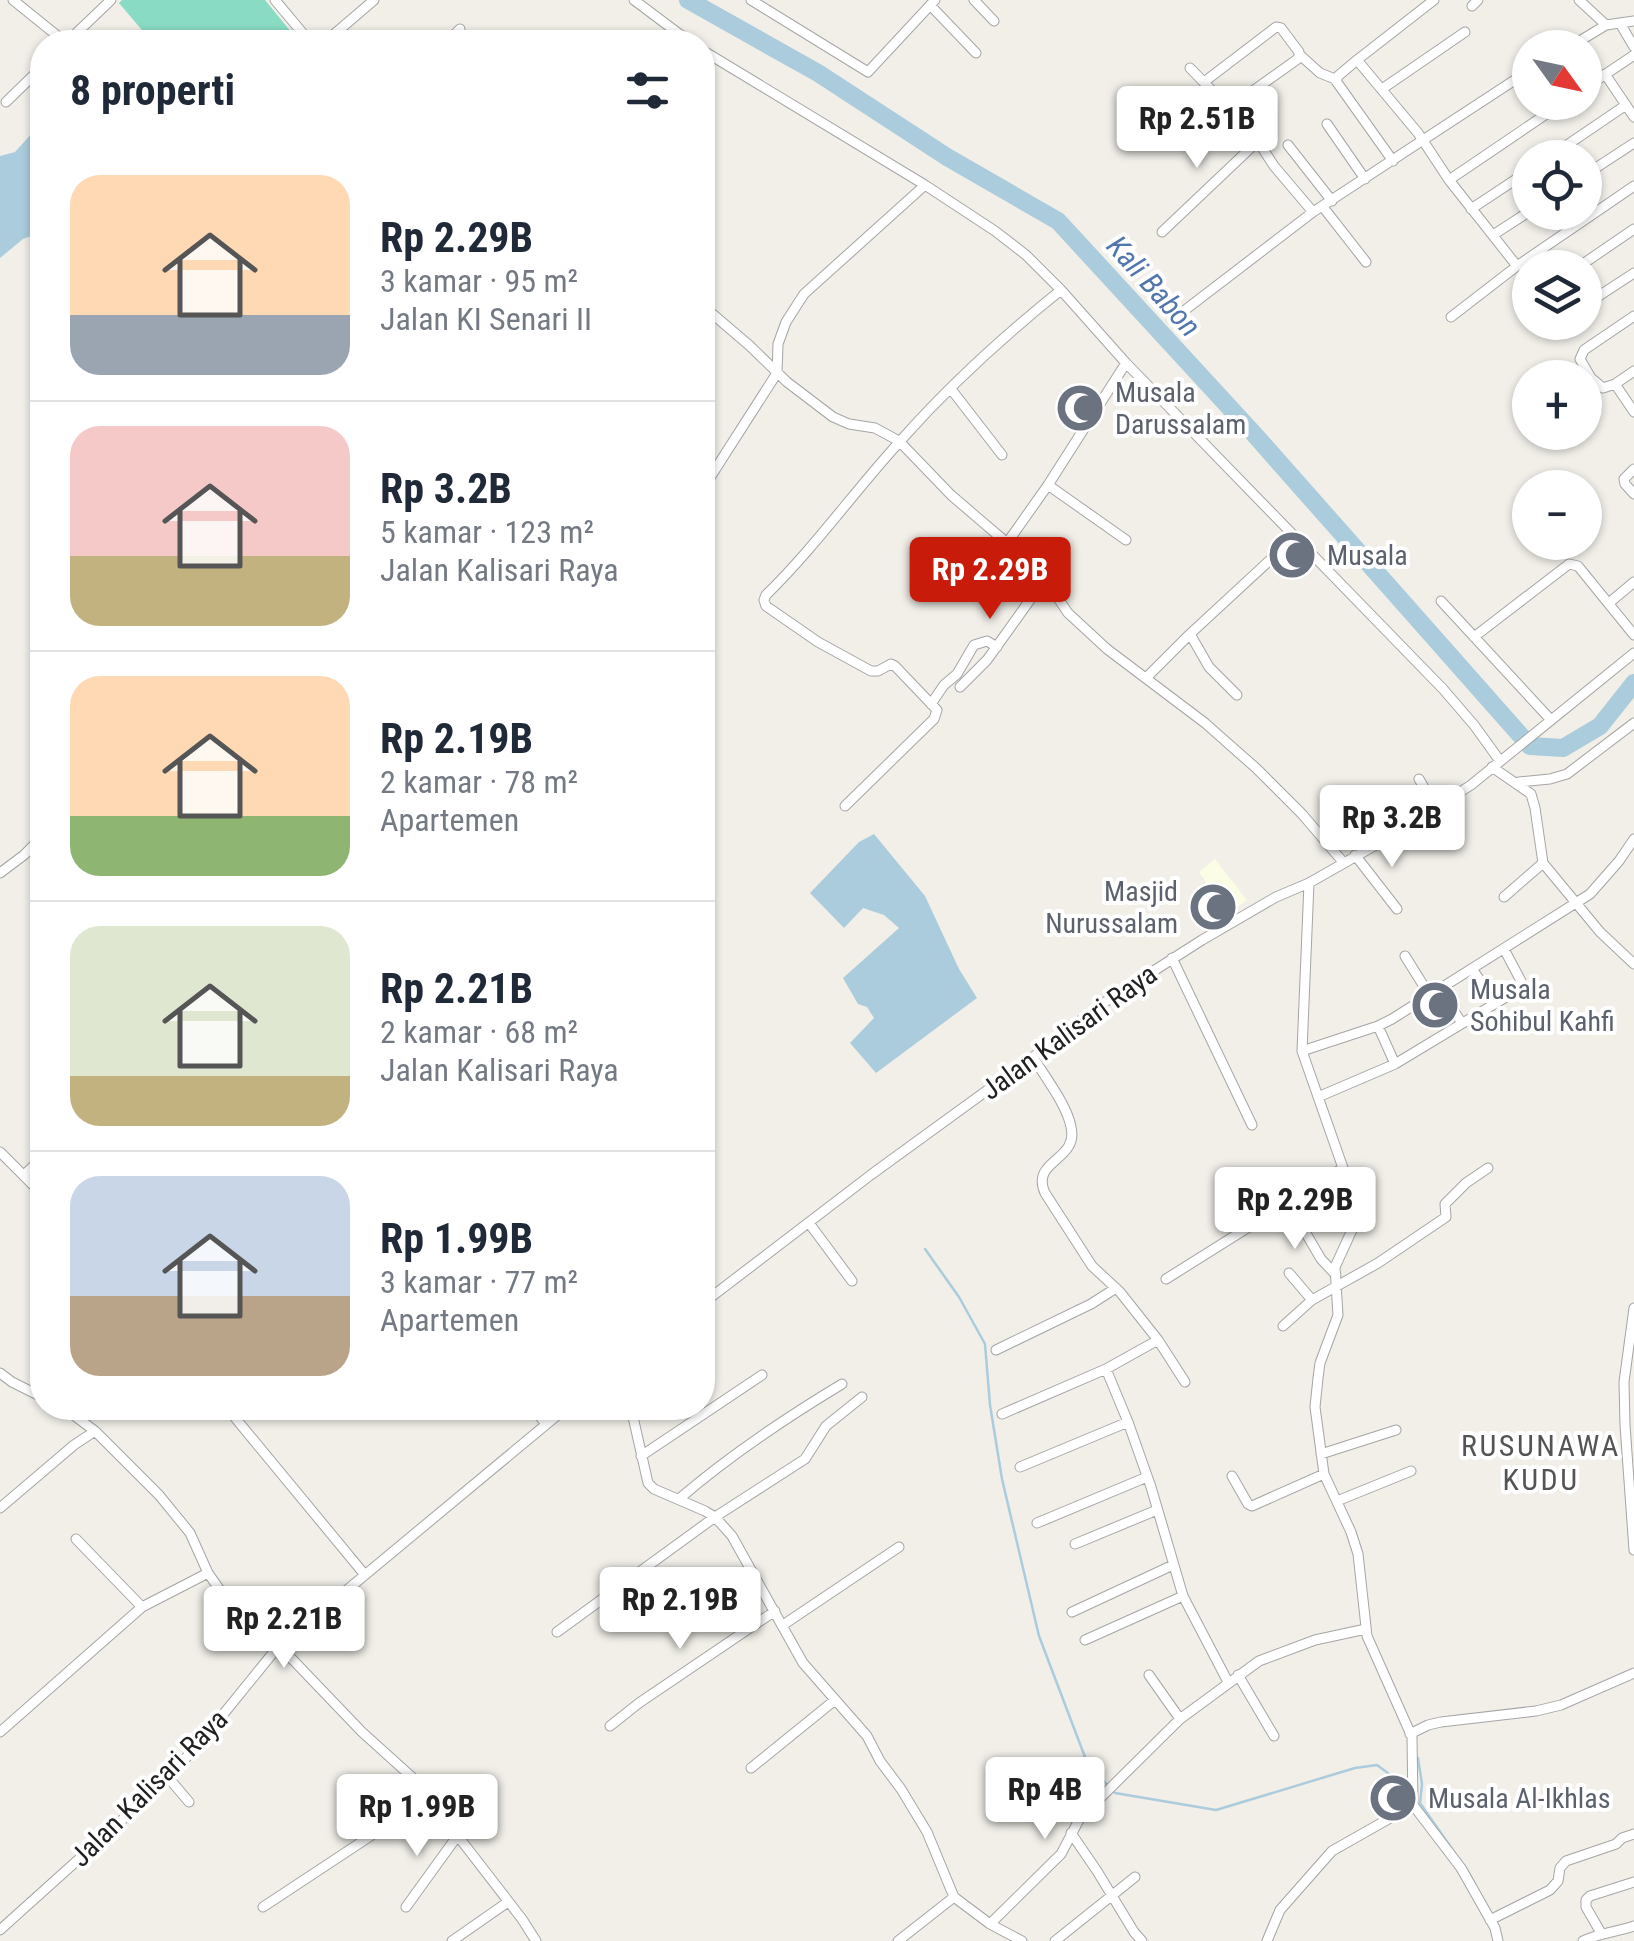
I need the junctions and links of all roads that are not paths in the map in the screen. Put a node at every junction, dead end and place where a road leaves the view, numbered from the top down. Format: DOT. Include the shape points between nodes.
graph roads {
  1 [pos="13,0"];
  2 [pos="111,0"];
  3 [pos="275,0"];
  4 [pos="374,0"];
  5 [pos="634,0"];
  6 [pos="751,0"];
  7 [pos="974,0"];
  8 [pos="1434,0"];
  9 [pos="1579,0"];
  10 [pos="932,3"];
  11 [pos="994,20"];
  12 [pos="1634,21"];
  13 [pos="1621,24"];
  14 [pos="1606,26"];
  15 [pos="51,30"];
  16 [pos="79,30"];
  17 [pos="300,30"];
  18 [pos="339,30"];
  19 [pos="664,30"];
  20 [pos="1599,30"];
  21 [pos="1465,32"];
  22 [pos="1634,47"];
  23 [pos="976,53"];
  24 [pos="1300,55"];
  25 [pos="1634,55"];
  26 [pos="715,58"];
  27 [pos="1357,60"];
  28 [pos="1190,68"];
  29 [pos="1605,74"];
  30 [pos="1602,76"];
  31 [pos="1336,78"];
  32 [pos="30,79"];
  33 [pos="1204,82"];
  34 [pos="1512,82"];
  35 [pos="1382,89"];
  36 [pos="6,102"];
  37 [pos="1626,106"];
  38 [pos="1231,110"];
  39 [pos="1634,116"];
  40 [pos="1537,120"];
  41 [pos="1327,124"];
  42 [pos="1198,136"];
  43 [pos="1423,139"];
  44 [pos="1258,140"];
  45 [pos="1575,140"];
  46 [pos="1634,143"];
  47 [pos="1288,145"];
  48 [pos="1393,161"];
  49 [pos="1602,164"];
  50 [pos="1365,179"];
  51 [pos="1448,180"];
  52 [pos="1512,182"];
  53 [pos="925,185"];
  54 [pos="1634,186"];
  55 [pos="1323,207"];
  56 [pos="1471,209"];
  57 [pos="1512,223"];
  58 [pos="1634,229"];
  59 [pos="1162,232"];
  60 [pos="1493,236"];
  61 [pos="1541,250"];
  62 [pos="1602,251"];
  63 [pos="1512,259"];
  64 [pos="1366,262"];
  65 [pos="1512,271"];
  66 [pos="1634,273"];
  67 [pos="1061,290"];
  68 [pos="1602,294"];
  69 [pos="1634,316"];
  70 [pos="715,317"];
  71 [pos="1451,317"];
  72 [pos="1172,320"];
  73 [pos="1126,362"];
  74 [pos="1634,371"];
  75 [pos="777,373"];
  76 [pos="1615,384"];
  77 [pos="951,389"];
  78 [pos="1634,412"];
  79 [pos="899,441"];
  80 [pos="1002,455"];
  81 [pos="715,470"];
  82 [pos="1634,470"];
  83 [pos="1048,485"];
  84 [pos="1634,494"];
  85 [pos="1295,537"];
  86 [pos="1126,540"];
  87 [pos="1008,543"];
  88 [pos="1045,579"];
  89 [pos="1634,582"];
  90 [pos="1442,601"];
  91 [pos="1608,603"];
  92 [pos="1190,634"];
  93 [pos="1634,635"];
  94 [pos="1474,636"];
  95 [pos="997,647"];
  96 [pos="1634,652"];
  97 [pos="1146,678"];
  98 [pos="960,687"];
  99 [pos="1237,694"];
  100 [pos="932,704"];
  101 [pos="1634,722"];
  102 [pos="1546,724"];
  103 [pos="1499,762"];
  104 [pos="1419,780"];
  105 [pos="1516,782"];
  106 [pos="846,806"];
  107 [pos="1436,808"];
  108 [pos="1634,838"];
  109 [pos="30,849"];
  110 [pos="1355,856"];
  111 [pos="1344,862"];
  112 [pos="1544,863"];
  113 [pos="0,873"];
  114 [pos="1309,883"];
  115 [pos="1504,897"];
  116 [pos="1576,902"];
  117 [pos="1398,908"];
  118 [pos="1504,949"];
  119 [pos="1405,956"];
  120 [pos="1172,958"];
  121 [pos="1634,964"];
  122 [pos="1472,969"];
  123 [pos="1434,993"];
  124 [pos="1496,1003"];
  125 [pos="1462,1023"];
  126 [pos="1378,1026"];
  127 [pos="1302,1051"];
  128 [pos="1034,1058"];
  129 [pos="1396,1064"];
  130 [pos="1318,1097"];
  131 [pos="1252,1125"];
  132 [pos="0,1152"];
  133 [pos="1343,1168"];
  134 [pos="1488,1168"];
  135 [pos="30,1169"];
  136 [pos="24,1175"];
  137 [pos="30,1181"];
  138 [pos="1287,1201"];
  139 [pos="810,1222"];
  140 [pos="1289,1273"];
  141 [pos="1166,1279"];
  142 [pos="1336,1280"];
  143 [pos="852,1281"];
  144 [pos="1116,1288"];
  145 [pos="715,1294"];
  146 [pos="1312,1300"];
  147 [pos="1634,1308"];
  148 [pos="1283,1326"];
  149 [pos="1158,1340"];
  150 [pos="996,1350"];
  151 [pos="1106,1369"];
  152 [pos="0,1373"];
  153 [pos="762,1375"];
  154 [pos="1185,1382"];
  155 [pos="842,1384"];
  156 [pos="30,1391"];
  157 [pos="862,1397"];
  158 [pos="715,1407"];
  159 [pos="1002,1414"];
  160 [pos="80,1420"];
  161 [pos="237,1420"];
  162 [pos="543,1420"];
  163 [pos="551,1420"];
  164 [pos="634,1420"];
  165 [pos="695,1420"];
  166 [pos="1128,1422"];
  167 [pos="546,1424"];
  168 [pos="1396,1430"];
  169 [pos="95,1431"];
  170 [pos="1320,1454"];
  171 [pos="642,1456"];
  172 [pos="1020,1467"];
  173 [pos="1411,1472"];
  174 [pos="1324,1474"];
  175 [pos="1232,1476"];
  176 [pos="1147,1477"];
  177 [pos="679,1499"];
  178 [pos="1338,1501"];
  179 [pos="0,1508"];
  180 [pos="1157,1510"];
  181 [pos="715,1518"];
  182 [pos="1037,1523"];
  183 [pos="76,1539"];
  184 [pos="1075,1544"];
  185 [pos="898,1547"];
  186 [pos="1634,1550"];
  187 [pos="1174,1565"];
  188 [pos="208,1572"];
  189 [pos="365,1575"];
  190 [pos="1183,1596"];
  191 [pos="142,1606"];
  192 [pos="775,1610"];
  193 [pos="1072,1612"];
  194 [pos="783,1626"];
  195 [pos="1366,1628"];
  196 [pos="557,1632"];
  197 [pos="1085,1640"];
  198 [pos="277,1648"];
  199 [pos="1634,1673"];
  200 [pos="1149,1675"];
  201 [pos="1238,1675"];
  202 [pos="1228,1682"];
  203 [pos="835,1700"];
  204 [pos="1180,1720"];
  205 [pos="610,1726"];
  206 [pos="0,1732"];
  207 [pos="1410,1734"];
  208 [pos="1274,1736"];
  209 [pos="751,1768"];
  210 [pos="167,1776"];
  211 [pos="428,1798"];
  212 [pos="190,1802"];
  213 [pos="1412,1805"];
  214 [pos="1071,1833"];
  215 [pos="1634,1834"];
  216 [pos="458,1836"];
  217 [pos="1135,1877"];
  218 [pos="1634,1882"];
  219 [pos="1113,1897"];
  220 [pos="954,1898"];
  221 [pos="508,1902"];
  222 [pos="263,1907"];
  223 [pos="406,1907"];
  224 [pos="1490,1920"];
  225 [pos="990,1924"];
  226 [pos="1634,1926"];
  227 [pos="0,1930"];
  228 [pos="1601,1933"];
  229 [pos="452,1941"];
  230 [pos="536,1941"];
  231 [pos="898,1941"];
  232 [pos="1022,1941"];
  233 [pos="1055,1941"];
  234 [pos="1142,1941"];
  235 [pos="1267,1941"];
  236 [pos="1498,1941"];
  237 [pos="1583,1941"];
  1 -- 15 [label="street"];
  2 -- 16 [label="street"];
  3 -- 17 [label="street"];
  4 -- 18 [label="street"];
  5 -- 19 [label="street"];
  6 -- 10 [label="street" via="868,72"];
  7 -- 11 [label="street"];
  8 -- 27 [label="street"];
  9 -- 14 [label="street"];
  10 -- 23 [label="street"];
  12 -- 13 [label="street"];
  13 -- 14 [label="street"];
  13 -- 22 [label="street"];
  14 -- 20 [label="street"];
  21 -- 35 [label="street"];
  24 -- 31 [label="street"];
  24 -- 33 [label="street" via="1276,27"];
  24 -- 38 [label="street"];
  25 -- 29 [label="street"];
  26 -- 53 [label="street"];
  27 -- 31 [label="street"];
  27 -- 35 [label="street"];
  28 -- 33 [label="street"];
  29 -- 30 [label="street"];
  29 -- 37 [label="street"];
  31 -- 48 [label="street"];
  32 -- 36 [label="street"];
  33 -- 38 [label="street"];
  34 -- 43 [label="street"];
  35 -- 43 [label="street"];
  37 -- 39 [label="street"];
  37 -- 45 [label="street"];
  38 -- 42 [label="street"];
  38 -- 44 [label="street"];
  40 -- 51 [label="street"];
  41 -- 50 [label="street"];
  43 -- 48 [label="street"];
  43 -- 51 [label="street"];
  44 -- 55 [label="street" via="1274,166"];
  44 -- 59 [label="street"];
  46 -- 49 [label="street"];
  47 -- 55 [label="street"];
  48 -- 50 [label="street"];
  50 -- 55 [label="street"];
  51 -- 56 [label="street"];
  52 -- 56 [label="street"];
  53 -- 67 [label="street" via="995,231"];
  53 -- 75 [label="street" via="792,309 778,344"];
  54 -- 61 [label="street"];
  55 -- 64 [label="street"];
  55 -- 72 [label="street"];
  56 -- 60 [label="street"];
  57 -- 60 [label="street"];
  58 -- 62 [label="street"];
  60 -- 63 [label="street"];
  65 -- 71 [label="street"];
  66 -- 68 [label="street"];
  67 -- 73 [label="street"];
  67 -- 77 [label="street"];
  69 -- 76 [label="street" via="1580,359 1603,388"];
  70 -- 75 [label="street"];
  73 -- 83 [label="street"];
  73 -- 85 [label="street"];
  74 -- 76 [label="street"];
  75 -- 79 [label="street" via="833,417"];
  75 -- 81 [label="street"];
  76 -- 78 [label="street"];
  77 -- 79 [label="street"];
  77 -- 80 [label="street"];
  79 -- 87 [label="street"];
  79 -- 100 [label="street" via="764,600 818,642 871,671 896,666"];
  82 -- 84 [label="street" via="1624,482"];
  83 -- 86 [label="street"];
  83 -- 87 [label="street"];
  85 -- 92 [label="street"];
  85 -- 103 [label="street" via="1442,689"];
  87 -- 88 [label="street"];
  88 -- 95 [label="street"];
  88 -- 97 [label="street" via="1068,613"];
  89 -- 91 [label="street"];
  90 -- 94 [label="street"];
  91 -- 93 [label="street"];
  91 -- 94 [label="street" via="1569,564"];
  92 -- 97 [label="street"];
  92 -- 99 [label="street"];
  94 -- 102 [label="street"];
  95 -- 98 [label="street"];
  95 -- 100 [label="street" via="987,641 974,645"];
  96 -- 102 [label="street, Jalan Kalisari Raya"];
  97 -- 111 [label="street" via="1257,769"];
  100 -- 106 [label="street" via="936,716"];
  101 -- 105 [label="street" via="1567,774"];
  102 -- 103 [label="street, Jalan Kalisari Raya"];
  103 -- 105 [label="street"];
  103 -- 107 [label="street, Jalan Kalisari Raya"];
  104 -- 107 [label="street"];
  105 -- 112 [label="street" via="1534,799"];
  107 -- 110 [label="street, Jalan Kalisari Raya"];
  108 -- 116 [label="street" via="1605,878"];
  109 -- 113 [label="street"];
  110 -- 111 [label="street, Jalan Kalisari Raya"];
  110 -- 117 [label="street"];
  111 -- 114 [label="street, Jalan Kalisari Raya"];
  112 -- 115 [label="street"];
  112 -- 116 [label="street"];
  114 -- 120 [label="street, Jalan Kalisari Raya"];
  114 -- 127 [label="street"];
  116 -- 118 [label="street"];
  116 -- 121 [label="street"];
  118 -- 122 [label="street"];
  118 -- 124 [label="street" via="1522,985"];
  119 -- 123 [label="street"];
  120 -- 128 [label="street, Jalan Kalisari Raya"];
  120 -- 131 [label="street"];
  122 -- 123 [label="street"];
  122 -- 124 [label="street"];
  123 -- 125 [label="street"];
  123 -- 126 [label="street"];
  124 -- 125 [label="street"];
  125 -- 129 [label="street"];
  126 -- 127 [label="street"];
  126 -- 129 [label="street"];
  127 -- 130 [label="street"];
  128 -- 139 [label="street, Jalan Kalisari Raya"];
  128 -- 144 [label="street" via="1072,1132 1062,1155 1044,1170 1041,1186 1092,1266"];
  129 -- 130 [label="street"];
  130 -- 133 [label="street"];
  132 -- 136 [label="street"];
  133 -- 138 [label="street"];
  133 -- 142 [label="street" via="1352,1230"];
  134 -- 142 [label="street" via="1445,1204 1446,1217 1378,1263"];
  135 -- 136 [label="street"];
  136 -- 137 [label="street"];
  138 -- 141 [label="street"];
  138 -- 142 [label="street"];
  139 -- 143 [label="street"];
  139 -- 145 [label="street, Jalan Kalisari Raya"];
  140 -- 146 [label="street"];
  142 -- 146 [label="street"];
  142 -- 170 [label="street" via="1338,1315 1318,1378"];
  144 -- 149 [label="street"];
  144 -- 150 [label="street"];
  146 -- 148 [label="street"];
  147 -- 186 [label="street" via="1624,1396"];
  149 -- 151 [label="street"];
  149 -- 154 [label="street"];
  151 -- 159 [label="street"];
  151 -- 166 [label="street"];
  152 -- 156 [label="street"];
  153 -- 158 [label="street"];
  155 -- 177 [label="street" via="759,1436"];
  157 -- 181 [label="street" via="826,1426 805,1458"];
  160 -- 169 [label="street"];
  161 -- 189 [label="street"];
  162 -- 167 [label="street"];
  163 -- 167 [label="street, Jalan Kalisari Raya"];
  164 -- 171 [label="street"];
  165 -- 171 [label="street"];
  166 -- 172 [label="street"];
  166 -- 176 [label="street"];
  167 -- 189 [label="street, Jalan Kalisari Raya"];
  168 -- 170 [label="street"];
  169 -- 179 [label="street"];
  169 -- 188 [label="street" via="190,1533"];
  170 -- 174 [label="street"];
  171 -- 177 [label="street" via="648,1483"];
  173 -- 178 [label="street"];
  174 -- 175 [label="street" via="1252,1506"];
  174 -- 178 [label="street"];
  176 -- 180 [label="street"];
  176 -- 182 [label="street"];
  177 -- 181 [label="street"];
  178 -- 195 [label="street" via="1358,1554"];
  180 -- 184 [label="street"];
  180 -- 187 [label="street"];
  181 -- 192 [label="street"];
  181 -- 196 [label="street"];
  183 -- 191 [label="street"];
  185 -- 194 [label="street"];
  187 -- 190 [label="street"];
  187 -- 193 [label="street"];
  188 -- 191 [label="street"];
  188 -- 198 [label="street" via="234,1610"];
  189 -- 198 [label="street, Jalan Kalisari Raya"];
  190 -- 197 [label="street"];
  190 -- 202 [label="street"];
  191 -- 206 [label="street"];
  192 -- 194 [label="street"];
  192 -- 205 [label="street"];
  194 -- 203 [label="street"];
  195 -- 201 [label="street" via="1315,1640"];
  195 -- 207 [label="street"];
  198 -- 210 [label="street, Jalan Kalisari Raya"];
  198 -- 211 [label="street"];
  199 -- 207 [label="street" via="1536,1712 1441,1722"];
  200 -- 204 [label="street"];
  201 -- 202 [label="street"];
  201 -- 208 [label="street"];
  202 -- 204 [label="street"];
  203 -- 209 [label="street"];
  203 -- 220 [label="street" via="901,1788"];
  204 -- 214 [label="street"];
  207 -- 213 [label="street"];
  210 -- 212 [label="street"];
  210 -- 227 [label="street, Jalan Kalisari Raya"];
  211 -- 216 [label="street"];
  211 -- 222 [label="street"];
  213 -- 224 [label="street" via="1461,1868"];
  213 -- 235 [label="street" via="1332,1852 1280,1910"];
  214 -- 219 [label="street"];
  214 -- 225 [label="street" via="1061,1854"];
  215 -- 224 [label="street" via="1566,1861 1550,1890"];
  216 -- 221 [label="street"];
  216 -- 223 [label="street"];
  217 -- 219 [label="street"];
  218 -- 228 [label="street" via="1586,1900"];
  219 -- 233 [label="street"];
  219 -- 234 [label="street"];
  220 -- 225 [label="street"];
  220 -- 231 [label="street"];
  221 -- 229 [label="street"];
  221 -- 230 [label="street"];
  224 -- 236 [label="street"];
  225 -- 232 [label="street"];
  226 -- 228 [label="street"];
  228 -- 237 [label="street"];
}
